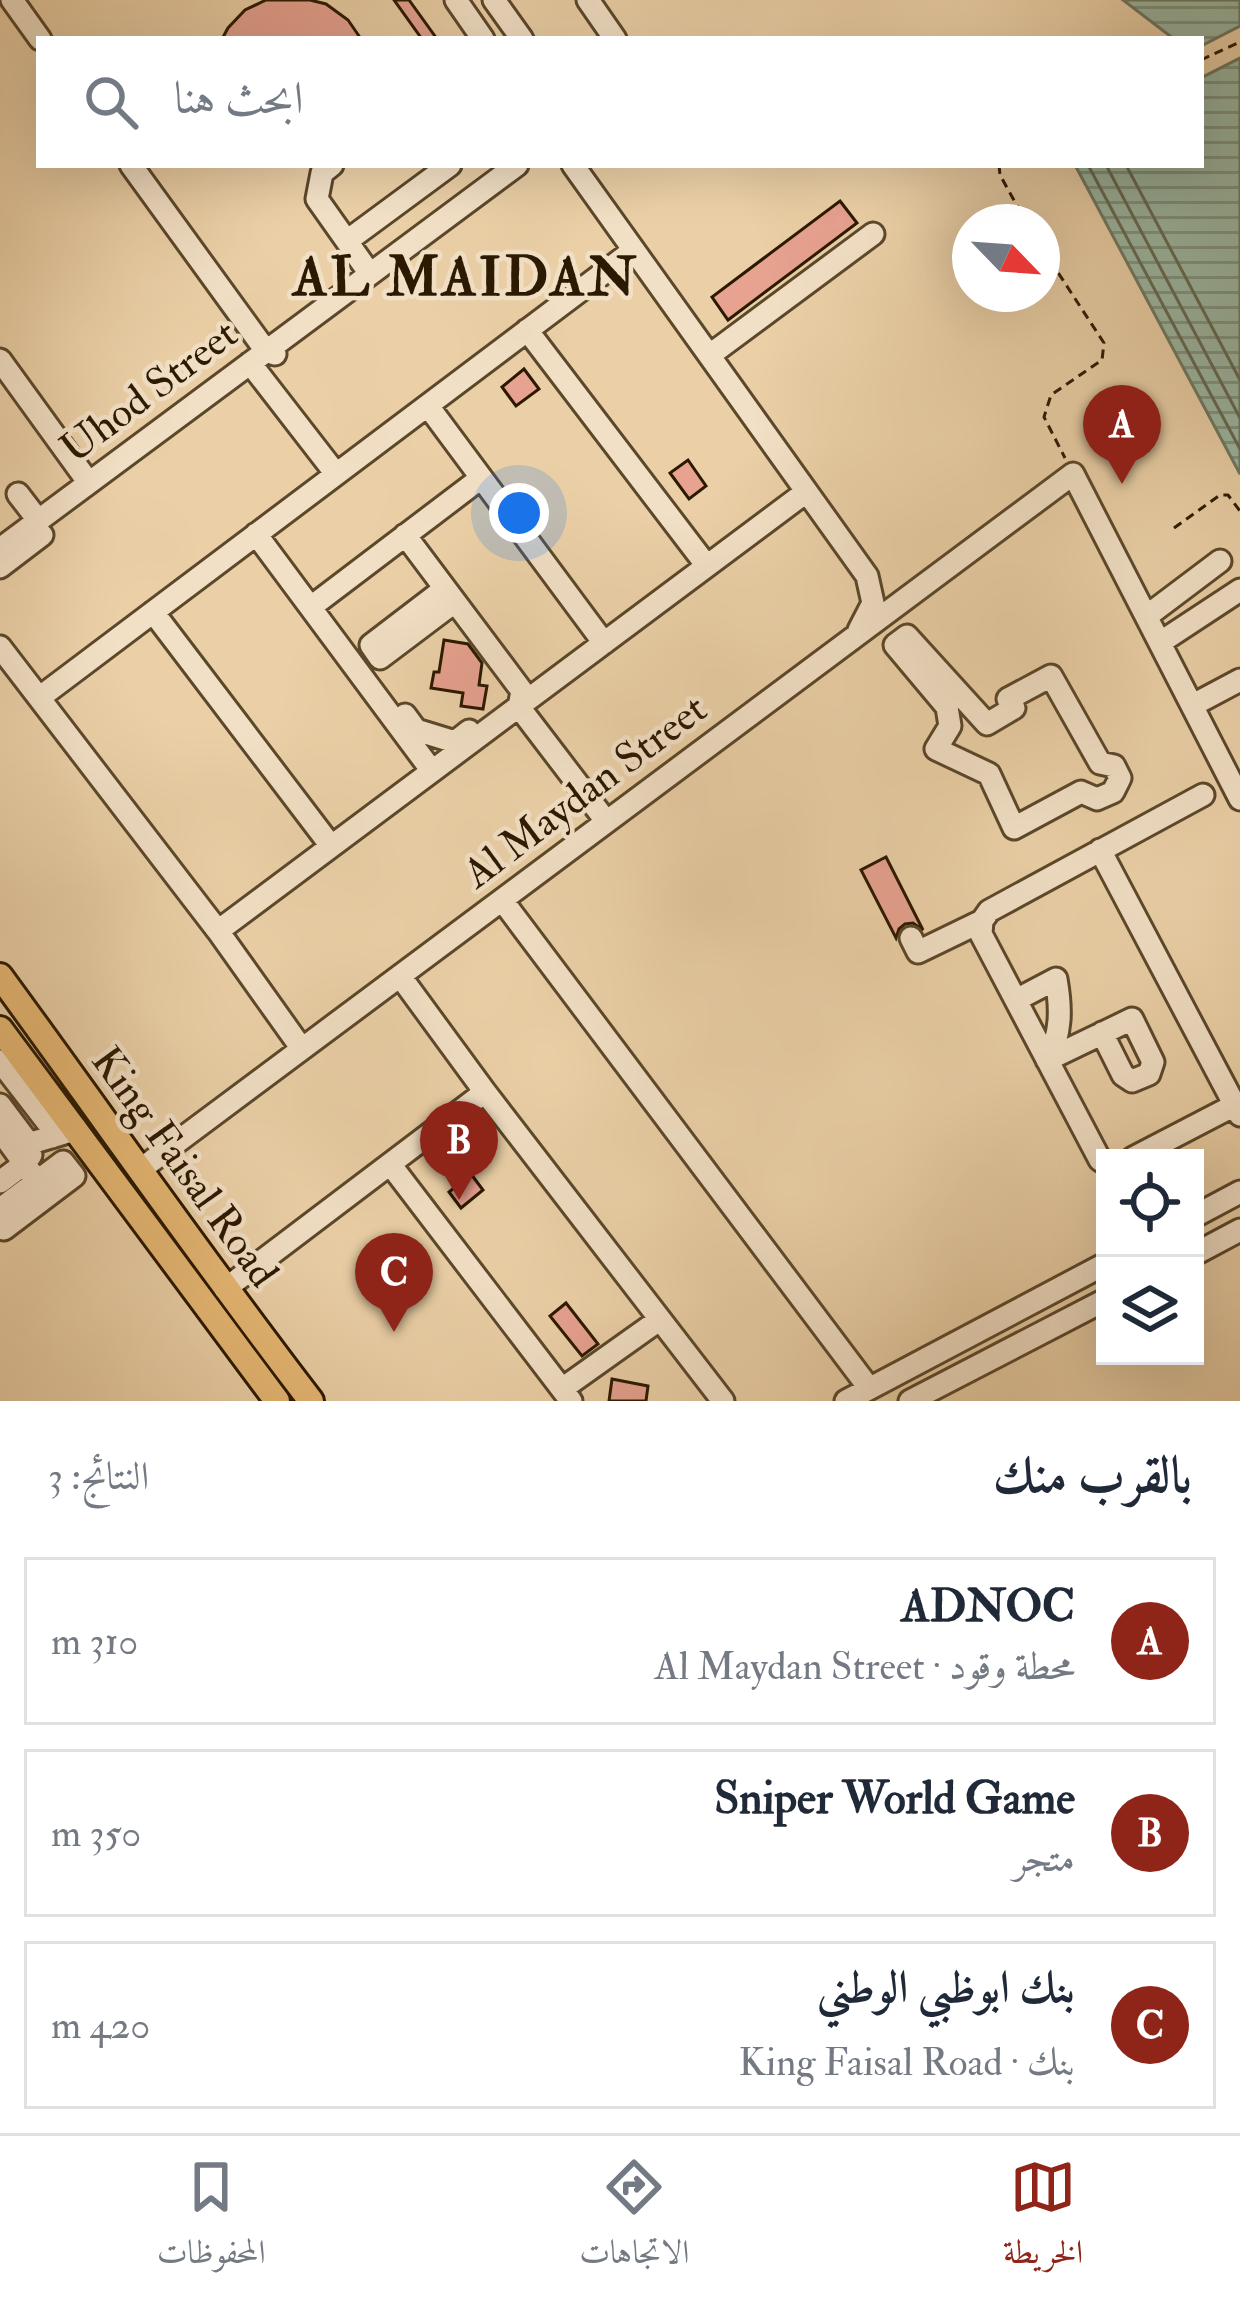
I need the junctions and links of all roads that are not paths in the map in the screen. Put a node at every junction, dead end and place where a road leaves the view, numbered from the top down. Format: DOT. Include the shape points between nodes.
graph roads {
  1 [pos="12,0"];
  2 [pos="456,0"];
  3 [pos="494,0"];
  4 [pos="588,0"];
  5 [pos="38,36"];
  6 [pos="481,36"];
  7 [pos="520,36"];
  8 [pos="614,36"];
  9 [pos="133,168"];
  10 [pos="328,168"];
  11 [pos="446,168"];
  12 [pos="526,168"];
  13 [pos="504,169"];
  14 [pos="578,172"];
  15 [pos="873,234"];
  16 [pos="347,241"];
  17 [pos="634,250"];
  18 [pos="370,274"];
  19 [pos="527,330"];
  20 [pos="715,352"];
  21 [pos="0,360"];
  22 [pos="251,362"];
  23 [pos="428,406"];
  24 [pos="392,432"];
  25 [pos="336,474"];
  26 [pos="481,478"];
  27 [pos="89,483"];
  28 [pos="806,492"];
  29 [pos="18,494"];
  30 [pos="278,518"];
  31 [pos="38,520"];
  32 [pos="256,534"];
  33 [pos="405,535"];
  34 [pos="0,548"];
  35 [pos="1220,561"];
  36 [pos="707,566"];
  37 [pos="0,567"];
  38 [pos="867,576"];
  39 [pos="915,590"];
  40 [pos="1240,590"];
  41 [pos="311,607"];
  42 [pos="152,612"];
  43 [pos="1148,616"];
  44 [pos="856,636"];
  45 [pos="1161,642"];
  46 [pos="604,643"];
  47 [pos="0,646"];
  48 [pos="362,655"];
  49 [pos="1051,676"];
  50 [pos="1240,680"];
  51 [pos="39,698"];
  52 [pos="520,699"];
  53 [pos="1193,705"];
  54 [pos="432,771"];
  55 [pos="1203,795"];
  56 [pos="1240,799"];
  57 [pos="606,821"];
  58 [pos="332,846"];
  59 [pos="1100,850"];
  60 [pos="502,900"];
  61 [pos="982,922"];
  62 [pos="218,931"];
  63 [pos="911,938"];
  64 [pos="0,976"];
  65 [pos="400,976"];
  66 [pos="1016,1000"];
  67 [pos="0,1029"];
  68 [pos="1102,1033"];
  69 [pos="302,1049"];
  70 [pos="1047,1060"];
  71 [pos="0,1061"];
  72 [pos="485,1092"];
  73 [pos="0,1105"];
  74 [pos="1237,1110"];
  75 [pos="0,1130"];
  76 [pos="55,1136"];
  77 [pos="1152,1149"];
  78 [pos="1096,1152"];
  79 [pos="390,1163"];
  80 [pos="141,1168"];
  81 [pos="31,1173"];
  82 [pos="0,1182"];
  83 [pos="1240,1192"];
  84 [pos="0,1209"];
  85 [pos="1204,1211"];
  86 [pos="0,1225"];
  87 [pos="1240,1230"];
  88 [pos="1204,1248"];
  89 [pos="1096,1269"];
  90 [pos="225,1288"];
  91 [pos="1096,1305"];
  92 [pos="659,1320"];
  93 [pos="869,1388"];
  94 [pos="952,1391"];
  95 [pos="567,1395"];
  96 [pos="277,1401"];
  97 [pos="311,1401"];
  98 [pos="723,1401"];
  99 [pos="846,1401"];
  100 [pos="910,1401"];
  1 -- 5 [label="street"];
  2 -- 6 [label="street"];
  3 -- 7 [label="street"];
  4 -- 8 [label="street"];
  9 -- 22 [label="street"];
  10 -- 16 [label="street" via="317,199"];
  11 -- 16 [label="street"];
  12 -- 22 [label="street" via="280,355"];
  13 -- 18 [label="street, Uhod Street"];
  14 -- 17 [label="street"];
  14 -- 20 [label="street" via="596,179"];
  15 -- 20 [label="street"];
  16 -- 18 [label="street"];
  17 -- 19 [label="street"];
  17 -- 20 [label="street"];
  18 -- 22 [label="street, Uhod Street"];
  19 -- 23 [label="street"];
  19 -- 36 [label="street"];
  20 -- 28 [label="street"];
  21 -- 27 [label="street"];
  22 -- 25 [label="street"];
  22 -- 27 [label="street, Uhod Street"];
  22 -- 37 [label="street" via="236,388"];
  23 -- 24 [label="street"];
  23 -- 26 [label="street"];
  24 -- 25 [label="street"];
  24 -- 30 [label="street" via="391,448 290,523"];
  25 -- 30 [label="street"];
  26 -- 33 [label="street"];
  26 -- 46 [label="street"];
  27 -- 31 [label="street, Uhod Street"];
  28 -- 36 [label="street"];
  28 -- 38 [label="street"];
  29 -- 31 [label="street"];
  30 -- 32 [label="street"];
  31 -- 34 [label="street, Uhod Street"];
  32 -- 41 [label="street"];
  32 -- 42 [label="street"];
  33 -- 41 [label="street"];
  33 -- 52 [label="street"];
  35 -- 43 [label="street"];
  36 -- 46 [label="street"];
  38 -- 39 [label="street"];
  38 -- 44 [label="street" via="873,603"];
  39 -- 43 [label="street, Al Maydan Street" via="1073,474"];
  39 -- 44 [label="street, Al Maydan Street"];
  40 -- 45 [label="street"];
  41 -- 48 [label="street"];
  42 -- 51 [label="street"];
  42 -- 58 [label="street"];
  43 -- 45 [label="street"];
  44 -- 57 [label="street, Al Maydan Street"];
  45 -- 53 [label="street"];
  46 -- 52 [label="street"];
  47 -- 51 [label="street"];
  48 -- 52 [label="street" via="416,730 455,742"];
  48 -- 54 [label="street"];
  49 -- 49 [label="street" via="1100,763 1120,778 1113,792 1097,799 1081,793 1014,828 989,774 936,749 950,726 947,706 895,646 907,637 987,724 1014,708 1008,699"];
  50 -- 53 [label="street"];
  51 -- 62 [label="street"];
  52 -- 54 [label="street"];
  52 -- 57 [label="street"];
  53 -- 56 [label="street"];
  54 -- 58 [label="street"];
  55 -- 59 [label="street"];
  57 -- 60 [label="street, Al Maydan Street"];
  58 -- 62 [label="street"];
  59 -- 61 [label="street" via="988,911"];
  59 -- 74 [label="street"];
  60 -- 65 [label="street, Al Maydan Street"];
  60 -- 93 [label="street"];
  61 -- 63 [label="street" via="918,952"];
  61 -- 66 [label="street"];
  62 -- 69 [label="street"];
  64 -- 80 [label="main road, King Faisal Road"];
  65 -- 69 [label="street, Al Maydan Street"];
  65 -- 72 [label="street"];
  66 -- 70 [label="street"];
  66 -- 70 [label="street" via="1056,980 1061,1006"];
  67 -- 76 [label="main road, King Faisal Road"];
  68 -- 70 [label="street"];
  69 -- 80 [label="street, Al Maydan Street"];
  70 -- 78 [label="street"];
  71 -- 76 [label="street"];
  72 -- 79 [label="street"];
  72 -- 92 [label="street"];
  73 -- 76 [label="street" via="27,1141"];
  74 -- 77 [label="street"];
  75 -- 81 [label="street"];
  76 -- 81 [label="street"];
  76 -- 96 [label="main road, King Faisal Road"];
  79 -- 90 [label="street"];
  79 -- 95 [label="street"];
  80 -- 90 [label="main road, King Faisal Road"];
  81 -- 82 [label="street"];
  81 -- 84 [label="street"];
  81 -- 86 [label="street" via="63,1162 74,1176"];
  83 -- 85 [label="street"];
  87 -- 88 [label="street"];
  89 -- 93 [label="street"];
  90 -- 97 [label="main road, King Faisal Road"];
  91 -- 94 [label="street"];
  92 -- 95 [label="street"];
  92 -- 98 [label="street"];
  93 -- 99 [label="street"];
  94 -- 100 [label="street"];
}
